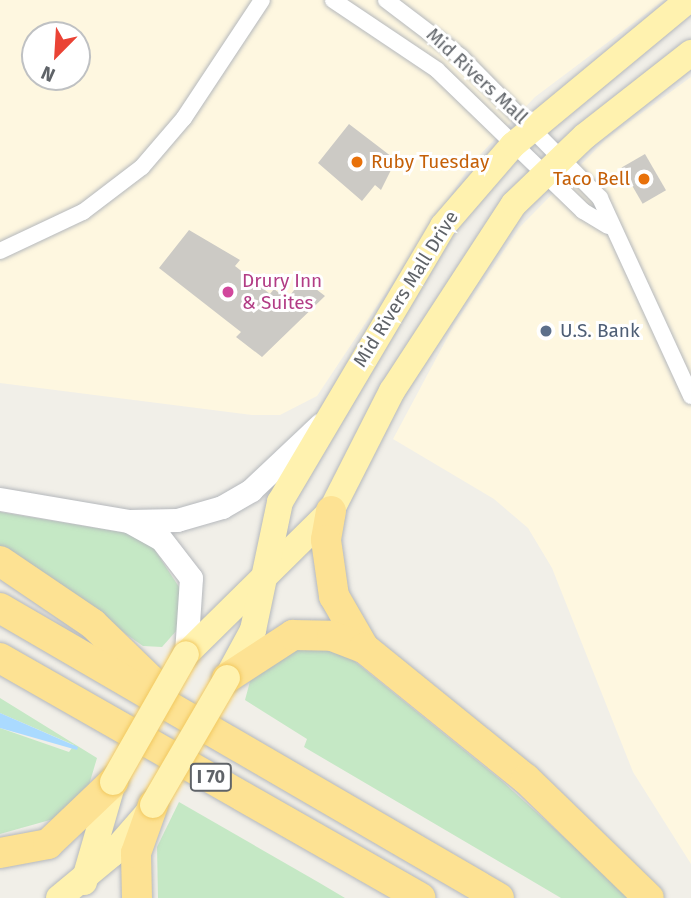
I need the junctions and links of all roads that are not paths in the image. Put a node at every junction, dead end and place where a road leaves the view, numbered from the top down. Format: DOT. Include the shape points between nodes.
graph roads {
  1 [pos="262,0"];
  2 [pos="333,0"];
  3 [pos="386,0"];
  4 [pos="688,0"];
  5 [pos="691,53"];
  6 [pos="523,136"];
  7 [pos="554,166"];
  8 [pos="608,226"];
  9 [pos="0,251"];
  10 [pos="691,396"];
  11 [pos="326,420"];
  12 [pos="0,499"];
  13 [pos="331,511"];
  14 [pos="129,521"];
  15 [pos="0,561"];
  16 [pos="264,576"];
  17 [pos="0,608"];
  18 [pos="364,648"];
  19 [pos="186,654"];
  20 [pos="0,658"];
  21 [pos="227,678"];
  22 [pos="191,720"];
  23 [pos="114,782"];
  24 [pos="153,805"];
  25 [pos="0,853"];
  26 [pos="83,887"];
  27 [pos="59,898"];
  28 [pos="137,898"];
  29 [pos="421,898"];
  30 [pos="499,898"];
  31 [pos="649,898"];
  1 -- 9 [label="street" via="184,118 142,167 83,212"];
  2 -- 6 [label="street, Mid Rivers Mall" via="437,70"];
  3 -- 6 [label="street, Mid Rivers Mall" via="461,57"];
  4 -- 6 [label="main road, Mid Rivers Mall Drive"];
  5 -- 7 [label="main road"];
  6 -- 7 [label="street, Mid Rivers Mall"];
  6 -- 7 [label="street"];
  6 -- 11 [label="main road, Mid Rivers Mall Drive" via="443,226"];
  7 -- 8 [label="street"];
  7 -- 8 [label="street" via="600,198"];
  7 -- 13 [label="main road" via="514,204 458,282 392,391"];
  8 -- 10 [label="street" via="638,274"];
  11 -- 14 [label="main road" via="251,490 222,507 177,520"];
  11 -- 16 [label="main road, Mid Rivers Mall Drive" via="279,502"];
  12 -- 14 [label="main road"];
  13 -- 16 [label="main road"];
  13 -- 18 [label="highway" via="326,540 334,596"];
  14 -- 19 [label="main road" via="161,539 191,578"];
  15 -- 22 [label="highway" via="93,624"];
  16 -- 19 [label="main road"];
  16 -- 21 [label="main road, Mid Rivers Mall Drive" via="253,630"];
  17 -- 22 [label="highway, I 70"];
  18 -- 21 [label="highway" via="332,636 293,635"];
  18 -- 31 [label="highway" via="526,779"];
  19 -- 23 [label="main road, bridge"];
  20 -- 29 [label="highway, I 70"];
  21 -- 24 [label="main road, Mid Rivers Mall Drive, bridge"];
  22 -- 30 [label="highway, I 70"];
  23 -- 25 [label="highway" via="48,844"];
  23 -- 26 [label="main road"];
  24 -- 26 [label="main road, Mid Rivers Mall Drive"];
  24 -- 28 [label="highway" via="136,853"];
  26 -- 27 [label="main road, Mid Rivers Mall Drive"];
}
